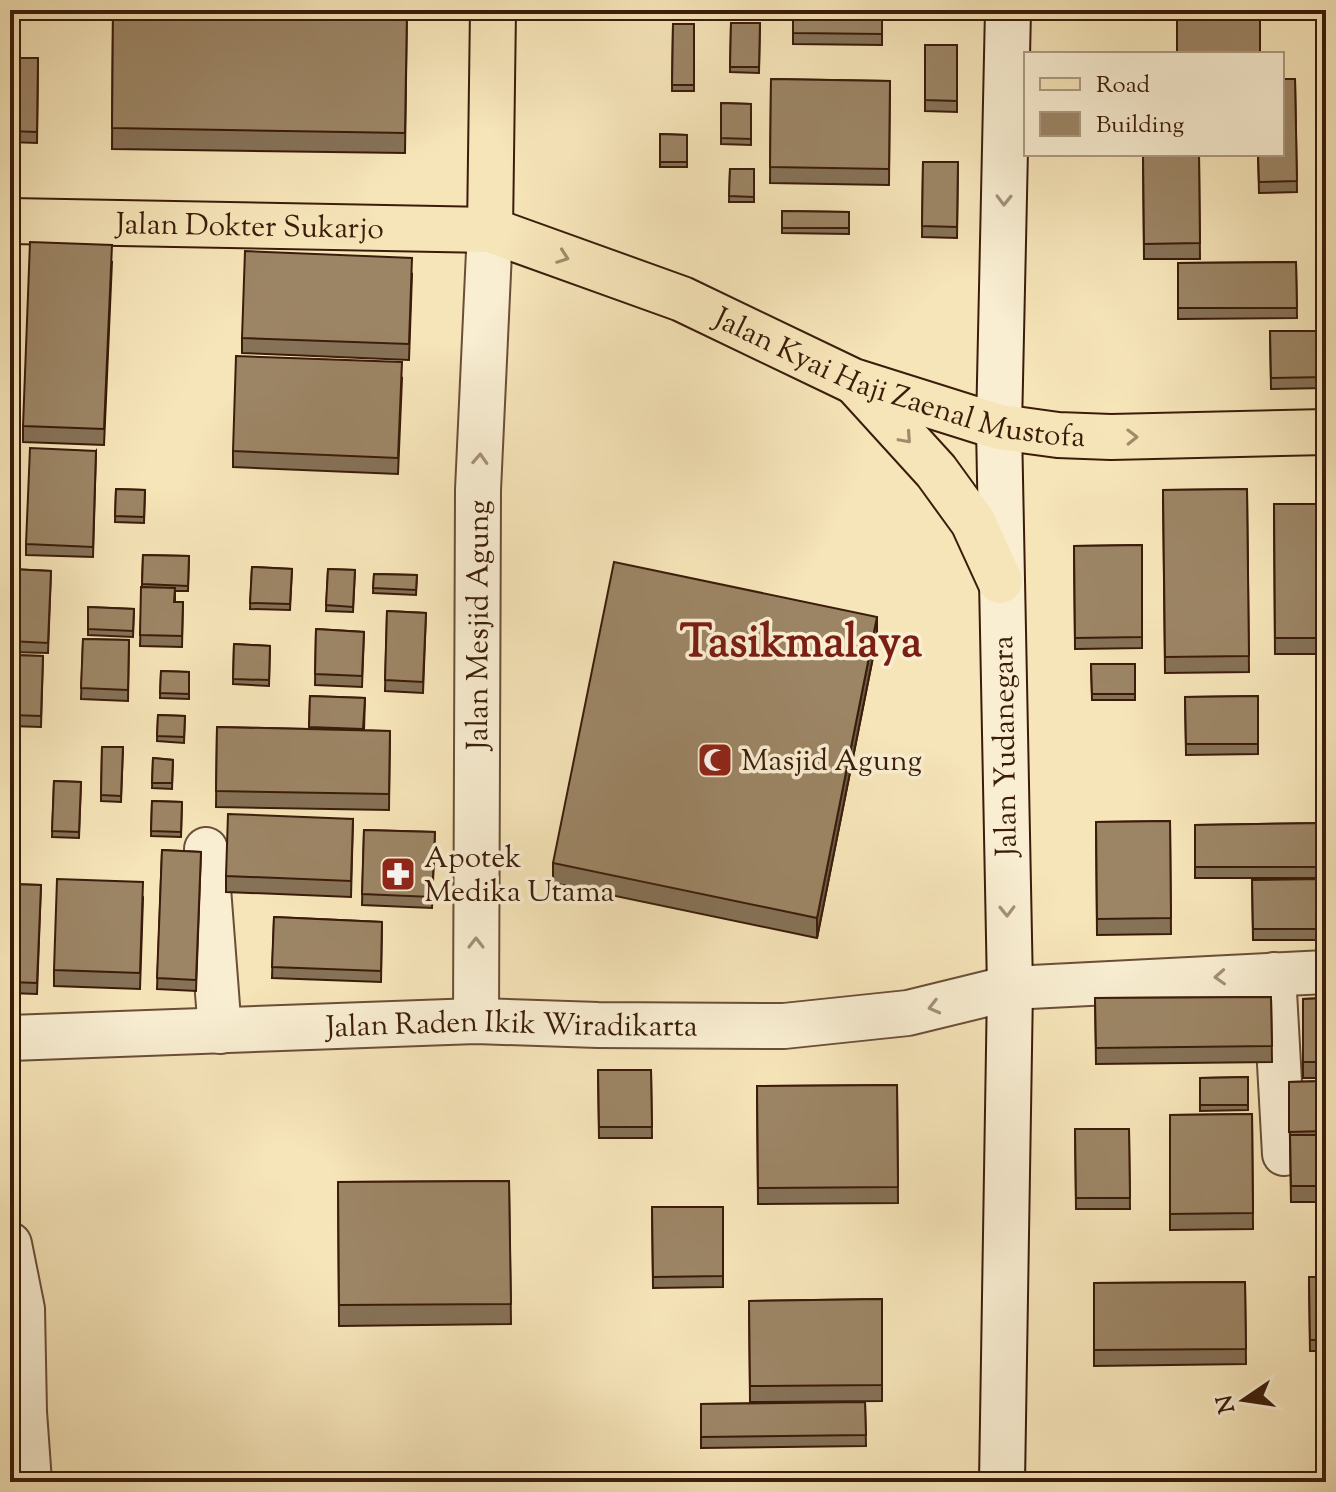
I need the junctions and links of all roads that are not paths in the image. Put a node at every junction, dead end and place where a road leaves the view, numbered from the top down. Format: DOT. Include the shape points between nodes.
graph roads {
  1 [pos="493,10"];
  2 [pos="1008,10"];
  3 [pos="10,221"];
  4 [pos="490,230"];
  5 [pos="853,381"];
  6 [pos="999,427"];
  7 [pos="1326,432"];
  8 [pos="1000,581"];
  9 [pos="206,849"];
  10 [pos="1326,972"];
  11 [pos="1274,974"];
  12 [pos="1010,988"];
  13 [pos="476,1021"];
  14 [pos="220,1032"];
  15 [pos="10,1038"];
  16 [pos="1284,1154"];
  17 [pos="10,1244"];
  18 [pos="30,1482"];
  19 [pos="1002,1482"];
  1 -- 4 [label="main road"];
  2 -- 6 [label="street, Jalan Yudanegara, one-way"];
  3 -- 4 [label="main road, Jalan Dokter Sukarjo"];
  4 -- 5 [label="main road, Jalan Kyai Haji Zaenal Mustofa, one-way" via="682,299"];
  13 -- 4 [label="street, Jalan Mesjid Agung, one-way" via="478,490"];
  5 -- 6 [label="main road, Jalan Kyai Haji Zaenal Mustofa"];
  5 -- 8 [label="main road, one-way" via="936,471 973,522"];
  6 -- 7 [label="main road, Jalan Kyai Haji Zaenal Mustofa, one-way" via="1111,437"];
  6 -- 8 [label="street, Jalan Yudanegara"];
  8 -- 12 [label="street, Jalan Yudanegara, one-way"];
  9 -- 14 [label="street"];
  10 -- 11 [label="street"];
  11 -- 12 [label="street, one-way"];
  11 -- 16 [label="street"];
  12 -- 13 [label="street, Jalan Raden Ikik Wiradikarta, one-way" via="908,1013 784,1026"];
  12 -- 19 [label="street, Jalan Yudanegara"];
  13 -- 14 [label="street, Jalan Raden Ikik Wiradikarta"];
  14 -- 15 [label="street, Jalan Raden Ikik Wiradikarta"];
  17 -- 18 [label="street" via="23,1309"];
}
